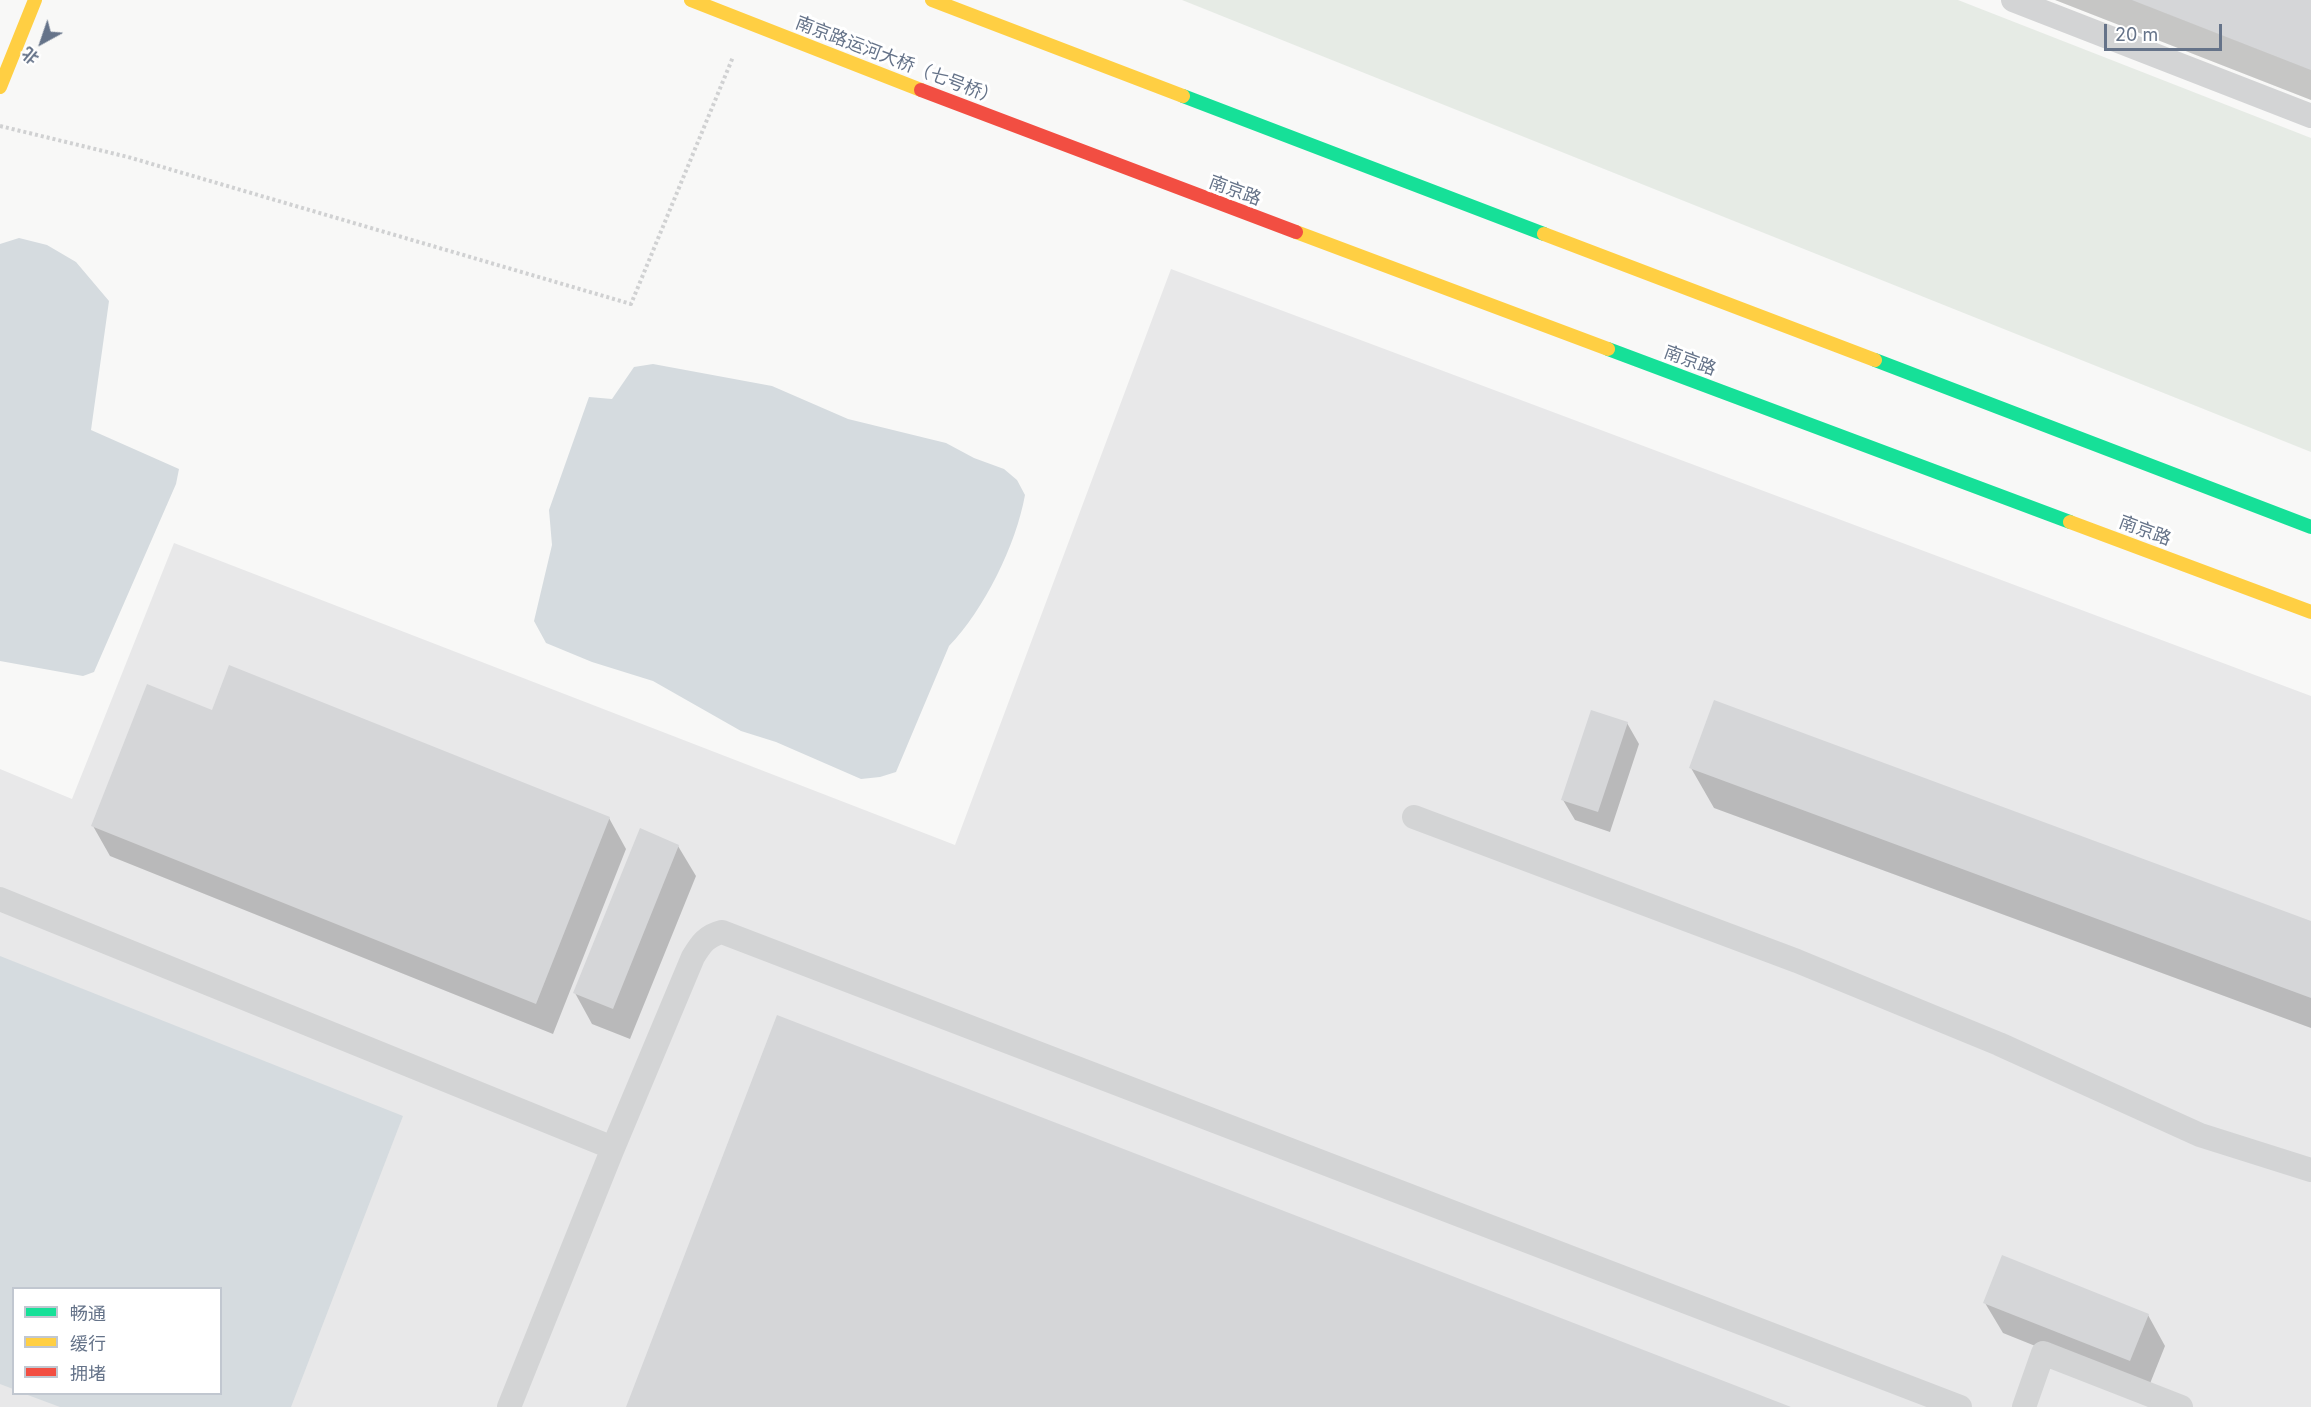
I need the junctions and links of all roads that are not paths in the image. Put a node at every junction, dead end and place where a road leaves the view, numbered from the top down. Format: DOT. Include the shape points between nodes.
graph roads {
  1 [pos="35,0"];
  2 [pos="691,0"];
  3 [pos="932,0"];
  4 [pos="2013,0"];
  5 [pos="0,87"];
  6 [pos="2311,116"];
  7 [pos="1057,143"];
  8 [pos="2311,527"];
  9 [pos="2311,612"];
  10 [pos="1414,816"];
  11 [pos="0,898"];
  12 [pos="613,1148"];
  13 [pos="2311,1170"];
  14 [pos="509,1407"];
  15 [pos="1960,1407"];
  16 [pos="2024,1407"];
  17 [pos="2181,1407"];
  1 -- 5 [label="main road"];
  2 -- 7 [label="main road, 南京路运河大桥（七号桥）"];
  3 -- 8 [label="main road"];
  4 -- 6 [label="lane"];
  7 -- 9 [label="main road, 南京路"];
  10 -- 13 [label="lane" via="1797,961 1999,1044 2200,1134"];
  11 -- 12 [label="lane"];
  12 -- 14 [label="lane"];
  12 -- 15 [label="lane" via="693,957 711,934 722,932"];
  16 -- 17 [label="lane" via="2043,1353"];
}
